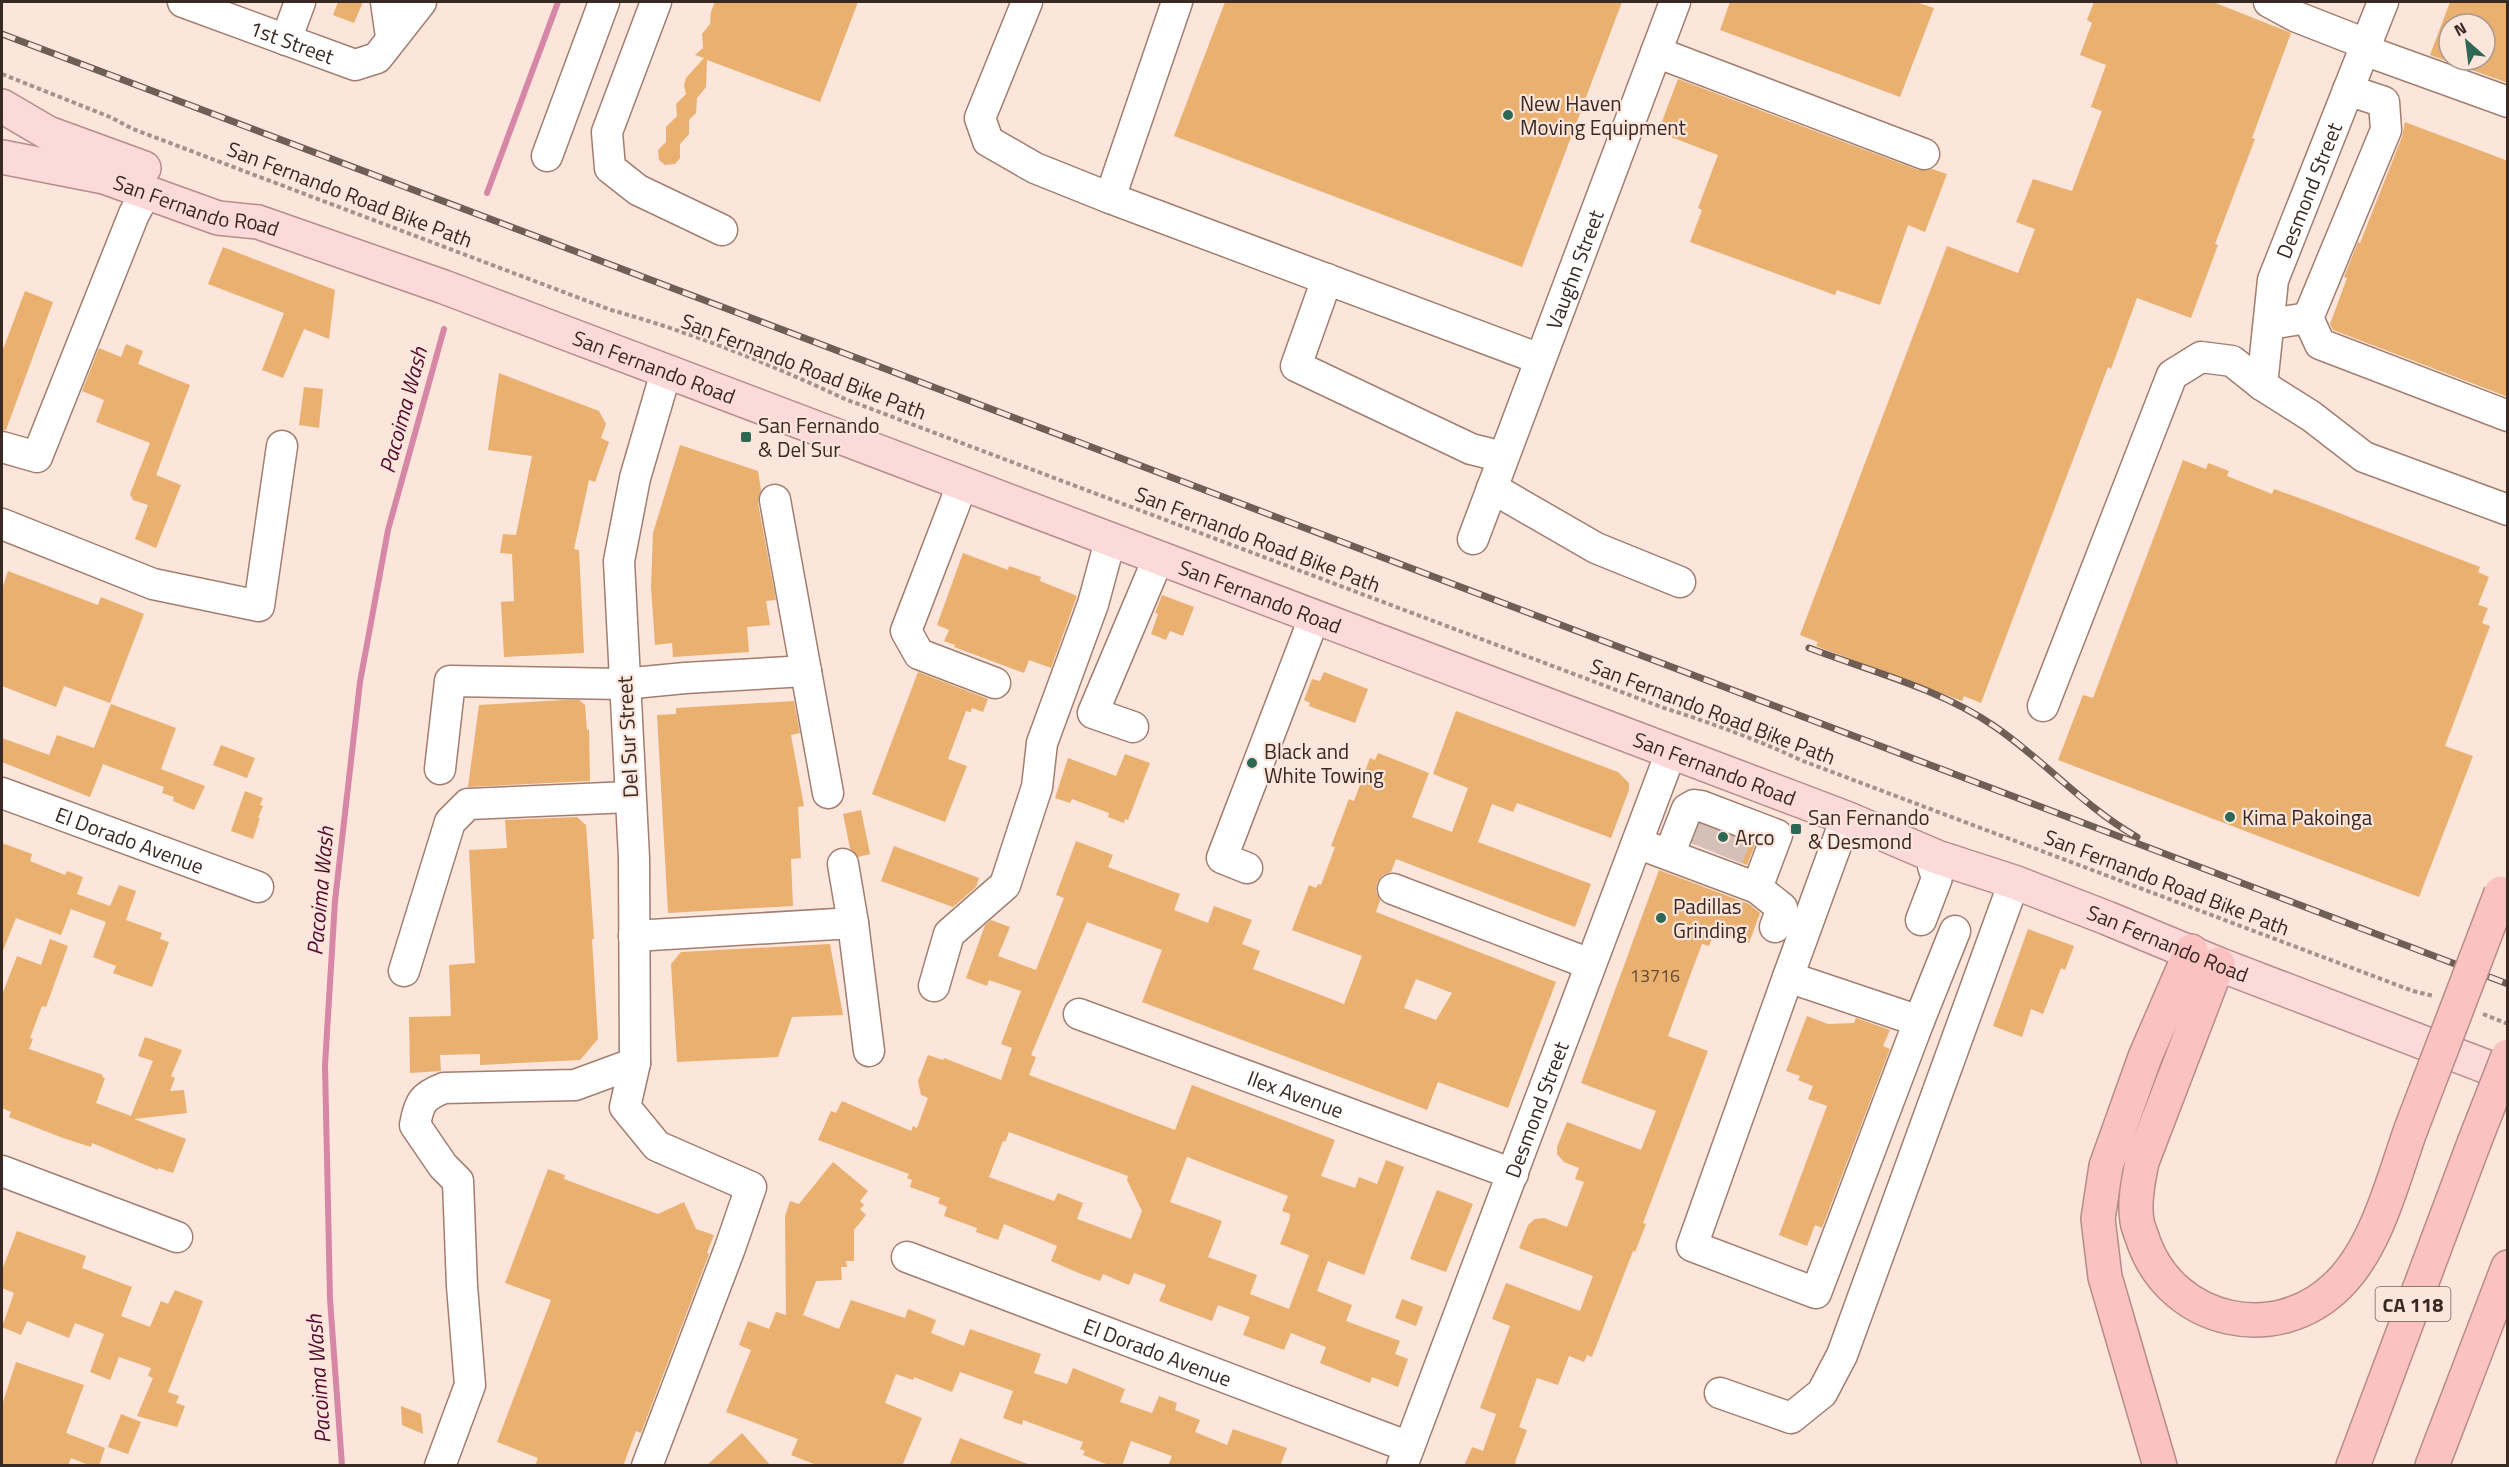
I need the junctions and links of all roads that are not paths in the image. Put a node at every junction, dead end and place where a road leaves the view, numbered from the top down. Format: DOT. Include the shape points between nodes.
graph roads {
  1 [pos="183,2"];
  2 [pos="300,2"];
  3 [pos="386,2"];
  4 [pos="421,2"];
  5 [pos="604,2"];
  6 [pos="656,2"];
  7 [pos="1026,2"];
  8 [pos="1177,2"];
  9 [pos="1675,2"];
  10 [pos="2269,2"];
  11 [pos="2383,2"];
  12 [pos="391,37"];
  13 [pos="286,40"];
  14 [pos="2365,47"];
  15 [pos="1656,52"];
  16 [pos="2348,90"];
  17 [pos="2508,102"];
  18 [pos="2,106"];
  19 [pos="2,123"];
  20 [pos="48,133"];
  21 [pos="1924,154"];
  22 [pos="547,156"];
  23 [pos="2,157"];
  24 [pos="146,192"];
  25 [pos="1110,198"];
  26 [pos="258,222"];
  27 [pos="722,230"];
  28 [pos="1326,279"];
  29 [pos="2308,318"];
  30 [pos="2269,324"];
  31 [pos="1540,359"];
  32 [pos="666,372"];
  33 [pos="2262,385"];
  34 [pos="2508,416"];
  35 [pos="282,446"];
  36 [pos="2,447"];
  37 [pos="1503,457"];
  38 [pos="963,485"];
  39 [pos="1492,488"];
  40 [pos="775,500"];
  41 [pos="2508,510"];
  42 [pos="2,524"];
  43 [pos="1473,539"];
  44 [pos="1110,541"];
  45 [pos="1158,559"];
  46 [pos="1680,582"];
  47 [pos="1314,618"];
  48 [pos="806,671"];
  49 [pos="995,683"];
  50 [pos="623,684"];
  51 [pos="2043,706"];
  52 [pos="1133,727"];
  53 [pos="1671,752"];
  54 [pos="440,769"];
  55 [pos="1731,775"];
  56 [pos="1774,791"];
  57 [pos="2,793"];
  58 [pos="828,793"];
  59 [pos="630,797"];
  60 [pos="1846,818"];
  61 [pos="1734,821"];
  62 [pos="1637,843"];
  63 [pos="1703,860"];
  64 [pos="1935,861"];
  65 [pos="843,864"];
  66 [pos="1246,868"];
  67 [pos="2014,882"];
  68 [pos="2504,886"];
  69 [pos="258,887"];
  70 [pos="1757,888"];
  71 [pos="1393,890"];
  72 [pos="1911,917"];
  73 [pos="853,923"];
  74 [pos="1775,927"];
  75 [pos="1955,932"];
  76 [pos="634,936"];
  77 [pos="2204,958"];
  78 [pos="1590,964"];
  79 [pos="404,971"];
  80 [pos="1788,977"];
  81 [pos="934,986"];
  82 [pos="1078,1014"];
  83 [pos="1919,1022"];
  84 [pos="869,1051"];
  85 [pos="2508,1056"];
  86 [pos="634,1063"];
  87 [pos="2508,1075"];
  88 [pos="2,1171"];
  89 [pos="1513,1174"];
  90 [pos="177,1238"];
  91 [pos="907,1257"];
  92 [pos="2508,1267"];
  93 [pos="1720,1393"];
  94 [pos="1406,1456"];
  95 [pos="440,1466"];
  96 [pos="647,1466"];
  97 [pos="2160,1466"];
  98 [pos="2353,1466"];
  99 [pos="2432,1466"];
  1 -- 13 [label="street, 1st Street"];
  2 -- 13 [label="street"];
  3 -- 12 [label="street"];
  4 -- 12 [label="street, 1st Street"];
  5 -- 22 [label="street"];
  6 -- 27 [label="street" via="607,132 610,168 638,190"];
  7 -- 25 [label="street" via="980,118 988,141 1035,168"];
  8 -- 25 [label="street"];
  9 -- 15 [label="street, Vaughn Street"];
  10 -- 14 [label="street"];
  11 -- 14 [label="street, Desmond Street"];
  12 -- 13 [label="street, 1st Street" via="377,58 355,65"];
  14 -- 16 [label="street, Desmond Street"];
  14 -- 17 [label="street"];
  15 -- 21 [label="street"];
  15 -- 31 [label="street, Vaughn Street"];
  16 -- 29 [label="street" via="2384,102 2386,130"];
  16 -- 30 [label="street, Desmond Street" via="2273,280"];
  18 -- 20 [label="main road"];
  19 -- 20 [label="main road"];
  20 -- 26 [label="main road" via="228,198"];
  23 -- 24 [label="main road, San Fernando Road" via="104,177"];
  24 -- 26 [label="main road, San Fernando Road" via="218,218"];
  24 -- 36 [label="street" via="37,458"];
  25 -- 28 [label="street"];
  26 -- 32 [label="main road, San Fernando Road" via="444,287"];
  28 -- 31 [label="street"];
  28 -- 37 [label="street" via="1296,366 1471,449"];
  29 -- 30 [label="street"];
  29 -- 34 [label="street" via="2320,344"];
  30 -- 33 [label="street, Desmond Street"];
  31 -- 37 [label="street, Vaughn Street"];
  32 -- 38 [label="main road, San Fernando Road"];
  32 -- 50 [label="street, Del Sur Street" via="635,478 619,561"];
  33 -- 41 [label="street" via="2312,416 2364,457"];
  33 -- 51 [label="street" via="2232,361 2214,358 2201,357 2172,375"];
  35 -- 42 [label="street" via="259,606 153,584"];
  37 -- 39 [label="street, Vaughn Street"];
  38 -- 44 [label="main road, San Fernando Road"];
  38 -- 49 [label="street" via="906,631 919,654"];
  39 -- 43 [label="street, Vaughn Street"];
  39 -- 46 [label="street" via="1596,548"];
  40 -- 48 [label="street"];
  44 -- 45 [label="main road, San Fernando Road"];
  44 -- 81 [label="street" via="1093,604 1042,743 1037,787 1005,885 949,934"];
  45 -- 47 [label="main road, San Fernando Road"];
  45 -- 52 [label="street" via="1093,713"];
  47 -- 53 [label="main road, San Fernando Road"];
  47 -- 66 [label="street" via="1222,858"];
  48 -- 50 [label="street"];
  48 -- 58 [label="street"];
  50 -- 54 [label="street" via="450,681"];
  50 -- 59 [label="street, Del Sur Street"];
  53 -- 55 [label="main road, San Fernando Road"];
  53 -- 62 [label="street, Desmond Street"];
  55 -- 56 [label="main road, San Fernando Road"];
  55 -- 61 [label="street"];
  56 -- 60 [label="main road, San Fernando Road"];
  56 -- 61 [label="street"];
  57 -- 69 [label="street, El Dorado Avenue"];
  59 -- 76 [label="street, Del Sur Street"];
  59 -- 79 [label="street" via="468,804 450,822"];
  60 -- 64 [label="main road, San Fernando Road"];
  60 -- 80 [label="street"];
  61 -- 63 [label="street" via="1701,806 1687,809"];
  61 -- 70 [label="street" via="1777,835"];
  62 -- 63 [label="street"];
  62 -- 78 [label="street, Desmond Street"];
  63 -- 70 [label="street"];
  64 -- 67 [label="main road, San Fernando Road"];
  64 -- 72 [label="street" via="1937,878"];
  65 -- 73 [label="street"];
  67 -- 77 [label="main road, San Fernando Road"];
  67 -- 93 [label="street" via="1842,1355 1822,1393 1791,1418"];
  68 -- 77 [label="highway, bridge" via="2376,1226 2359,1260 2338,1286 2312,1306 2286,1316 2258,1320 2224,1317 2193,1305 2165,1282 2149,1255 2137,1222 2136,1194 2142,1162"];
  70 -- 74 [label="street" via="1782,908"];
  71 -- 78 [label="street"];
  73 -- 76 [label="street"];
  73 -- 84 [label="street"];
  75 -- 83 [label="street"];
  76 -- 86 [label="street, Del Sur Street"];
  77 -- 87 [label="main road, San Fernando Road"];
  77 -- 97 [label="highway" via="2145,1057 2106,1166 2098,1219 2105,1277"];
  78 -- 89 [label="street, Desmond Street"];
  80 -- 83 [label="street"];
  80 -- 83 [label="street" via="1692,1246 1816,1293"];
  82 -- 89 [label="street, Ilex Avenue"];
  85 -- 98 [label="highway, CA 118, bridge"];
  86 -- 95 [label="street" via="575,1085 444,1088 427,1094 418,1108 415,1125 458,1181 470,1385"];
  86 -- 96 [label="street, Del Sur Street" via="625,1107 657,1146 751,1187"];
  88 -- 90 [label="street"];
  89 -- 94 [label="street, Desmond Street"];
  91 -- 94 [label="street, El Dorado Avenue"];
  92 -- 99 [label="highway"];
}
